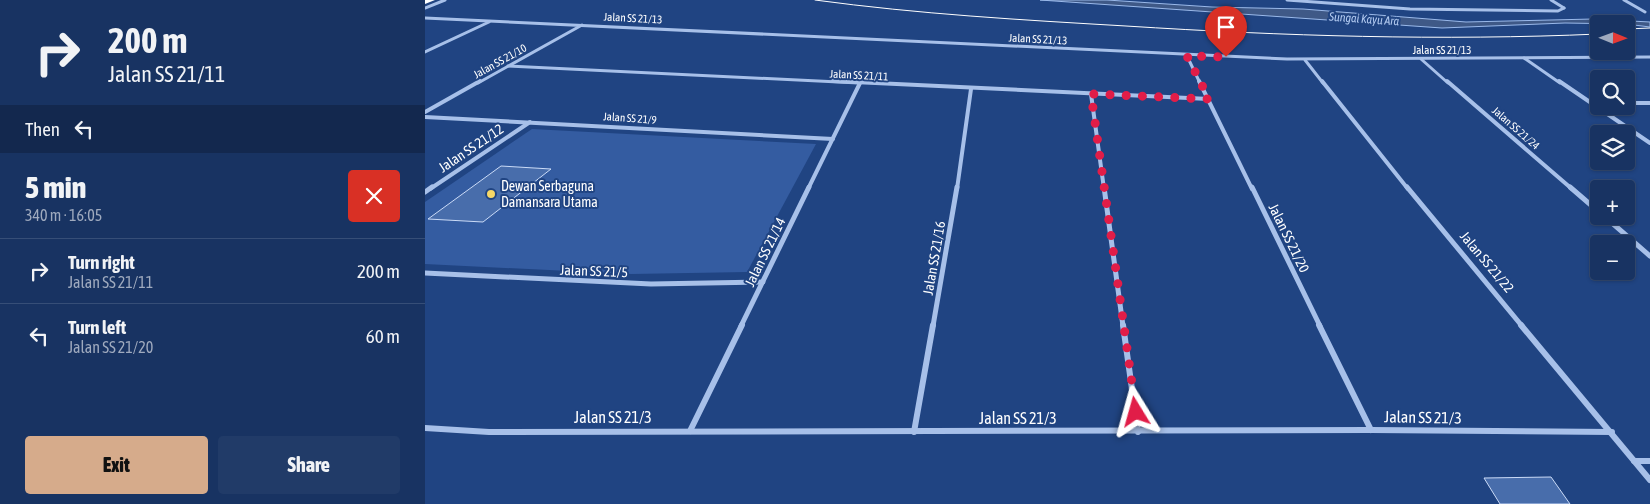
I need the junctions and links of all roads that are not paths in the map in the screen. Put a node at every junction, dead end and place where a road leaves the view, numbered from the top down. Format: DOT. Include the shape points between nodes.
graph roads {
  1 [pos="431,0"];
  2 [pos="445,0"];
  3 [pos="1287,0"];
  4 [pos="1551,0"];
  5 [pos="1624,0"];
  6 [pos="425,2"];
  7 [pos="425,8"];
  8 [pos="1645,12"];
  9 [pos="425,18"];
  10 [pos="491,21"];
  11 [pos="582,25"];
  12 [pos="425,52"];
  13 [pos="1187,56"];
  14 [pos="1523,58"];
  15 [pos="1650,58"];
  16 [pos="1421,59"];
  17 [pos="1305,60"];
  18 [pos="508,66"];
  19 [pos="860,83"];
  20 [pos="971,89"];
  21 [pos="1091,94"];
  22 [pos="1209,99"];
  23 [pos="1590,102"];
  24 [pos="1635,103"];
  25 [pos="1650,103"];
  26 [pos="425,112"];
  27 [pos="1609,115"];
  28 [pos="425,117"];
  29 [pos="530,121"];
  30 [pos="833,139"];
  31 [pos="1650,143"];
  32 [pos="425,186"];
  33 [pos="434,186"];
  34 [pos="425,192"];
  35 [pos="1590,204"];
  36 [pos="1614,225"];
  37 [pos="1650,256"];
  38 [pos="425,273"];
  39 [pos="763,282"];
  40 [pos="425,428"];
  41 [pos="1371,430"];
  42 [pos="690,431"];
  43 [pos="914,432"];
  44 [pos="1139,432"];
  45 [pos="1612,432"];
  46 [pos="1634,461"];
  47 [pos="1650,461"];
  48 [pos="1650,480"];
  1 -- 6 [label="highway"];
  2 -- 7 [label="street"];
  3 -- 4 [label="street" via="1410,9 1558,11 1564,8"];
  5 -- 8 [label="street"];
  9 -- 10 [label="street, Jalan SS 21/13"];
  10 -- 11 [label="street, Jalan SS 21/13"];
  10 -- 12 [label="street"];
  11 -- 13 [label="street, Jalan SS 21/13"];
  11 -- 18 [label="street, Jalan SS 21/10"];
  13 -- 17 [label="street, Jalan SS 21/13"];
  13 -- 22 [label="street, Jalan SS 21/20"];
  14 -- 15 [label="street, Jalan SS 21/13"];
  14 -- 16 [label="street, Jalan SS 21/13"];
  14 -- 23 [label="street"];
  16 -- 17 [label="street, Jalan SS 21/13"];
  16 -- 35 [label="street, Jalan SS 21/24"];
  17 -- 45 [label="street, Jalan SS 21/22"];
  18 -- 19 [label="street, Jalan SS 21/11"];
  18 -- 26 [label="street, Jalan SS 21/10"];
  19 -- 20 [label="street, Jalan SS 21/11"];
  19 -- 30 [label="street, Jalan SS 21/14"];
  20 -- 21 [label="street, Jalan SS 21/11"];
  20 -- 43 [label="street, Jalan SS 21/16" via="953,217"];
  21 -- 22 [label="street, Jalan SS 21/11"];
  21 -- 44 [label="street"];
  22 -- 41 [label="street, Jalan SS 21/20"];
  24 -- 25 [label="street"];
  27 -- 31 [label="street"];
  28 -- 29 [label="street, Jalan SS 21/9"];
  29 -- 30 [label="street, Jalan SS 21/9"];
  29 -- 33 [label="street, Jalan SS 21/12"];
  30 -- 39 [label="street, Jalan SS 21/14"];
  32 -- 33 [label="street"];
  33 -- 34 [label="street, Jalan SS 21/12"];
  36 -- 37 [label="street"];
  38 -- 39 [label="street, Jalan SS 21/5" via="651,284"];
  39 -- 42 [label="street, Jalan SS 21/14"];
  40 -- 42 [label="street, Jalan SS 21/3" via="489,432"];
  41 -- 44 [label="street, Jalan SS 21/3"];
  41 -- 45 [label="street, Jalan SS 21/3"];
  42 -- 43 [label="street, Jalan SS 21/3"];
  43 -- 44 [label="street, Jalan SS 21/3"];
  45 -- 46 [label="street, Jalan SS 21/22"];
  46 -- 47 [label="street"];
  46 -- 48 [label="street, Jalan SS 21/22"];
}
